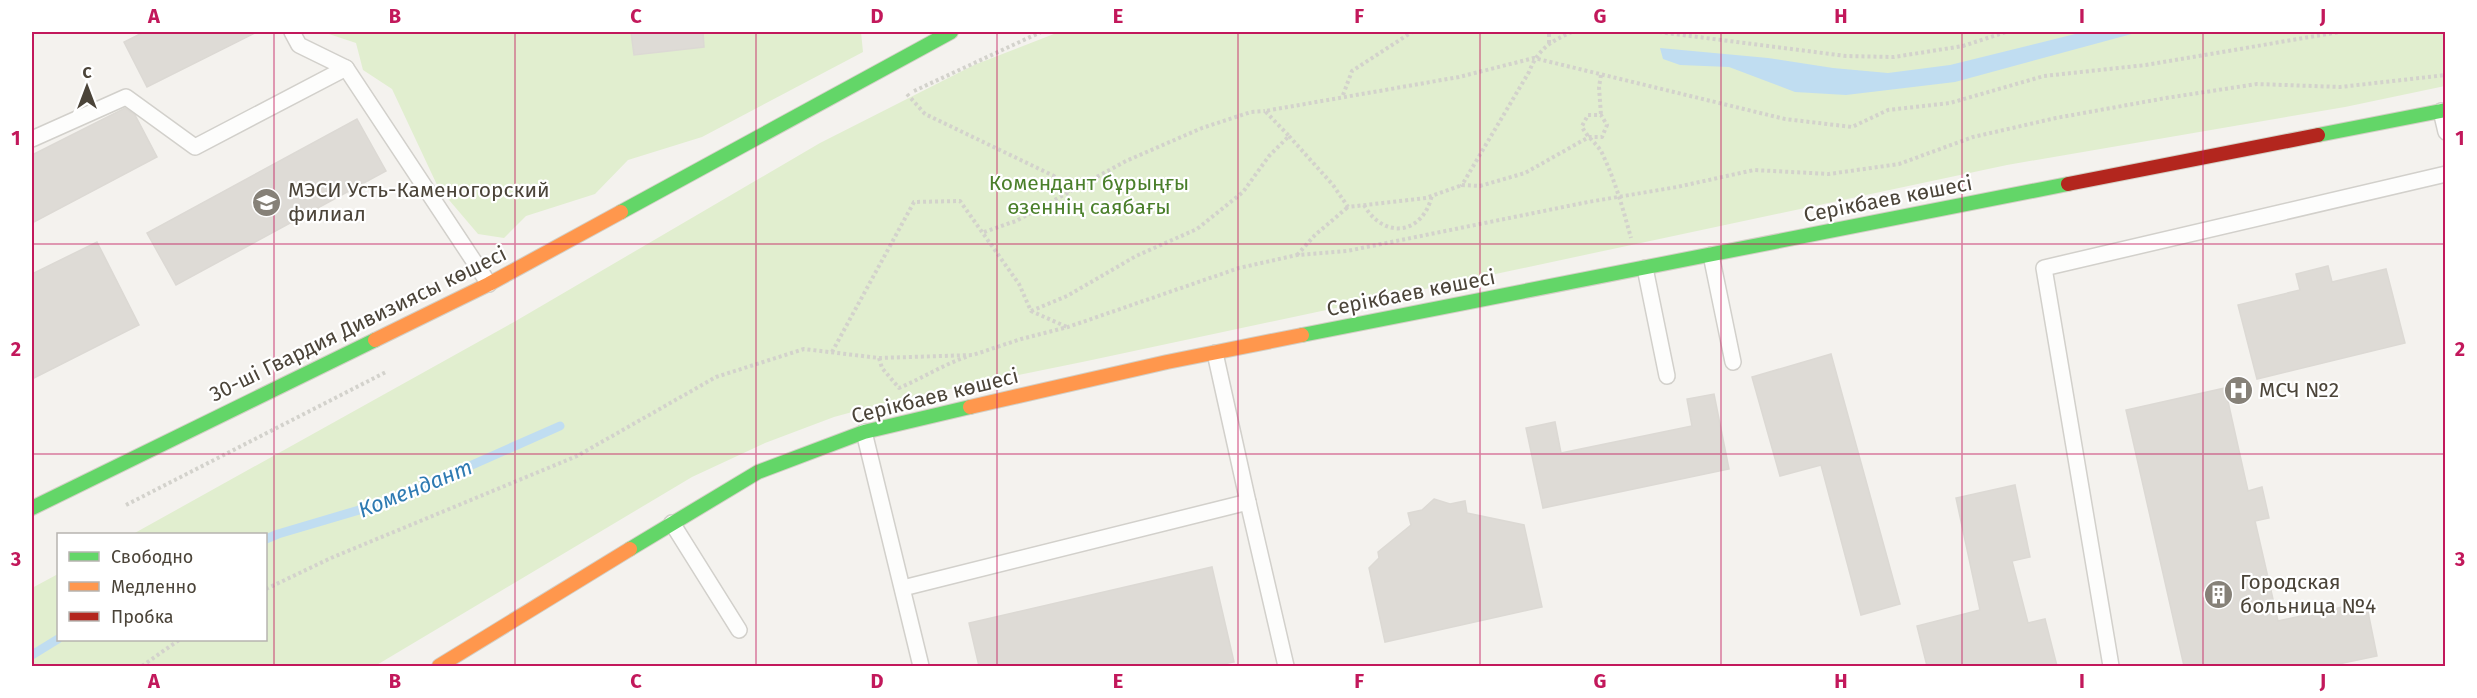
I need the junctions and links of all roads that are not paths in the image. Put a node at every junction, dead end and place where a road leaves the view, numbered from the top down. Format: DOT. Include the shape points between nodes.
graph roads {
  1 [pos="292,32"];
  2 [pos="951,32"];
  3 [pos="346,68"];
  4 [pos="2443,111"];
  5 [pos="2445,132"];
  6 [pos="32,139"];
  7 [pos="2445,174"];
  8 [pos="1711,255"];
  9 [pos="1646,268"];
  10 [pos="489,284"];
  11 [pos="1215,353"];
  12 [pos="1733,362"];
  13 [pos="1666,376"];
  14 [pos="864,432"];
  15 [pos="1248,502"];
  16 [pos="32,508"];
  17 [pos="672,523"];
  18 [pos="903,588"];
  19 [pos="739,630"];
  20 [pos="439,666"];
  21 [pos="921,666"];
  22 [pos="1286,666"];
  23 [pos="2111,666"];
  1 -- 3 [label="lane" via="299,45"];
  2 -- 10 [label="street, 30-ші Гвардия Дивизиясы көшесі"];
  3 -- 6 [label="lane" via="195,147 126,97"];
  3 -- 10 [label="lane"];
  4 -- 5 [label="lane"];
  4 -- 8 [label="street, Серікбаев көшесі"];
  7 -- 23 [label="lane" via="2044,268"];
  8 -- 9 [label="street, Серікбаев көшесі"];
  8 -- 12 [label="lane"];
  9 -- 11 [label="street, Серікбаев көшесі"];
  9 -- 13 [label="lane"];
  10 -- 16 [label="street, 30-ші Гвардия Дивизиясы көшесі"];
  11 -- 14 [label="street, Серікбаев көшесі"];
  11 -- 15 [label="lane"];
  14 -- 17 [label="street, Серікбаев көшесі" via="758,472"];
  14 -- 18 [label="lane"];
  15 -- 18 [label="lane"];
  15 -- 22 [label="lane"];
  17 -- 19 [label="lane"];
  17 -- 20 [label="street, Серікбаев көшесі"];
  18 -- 21 [label="lane"];
}
